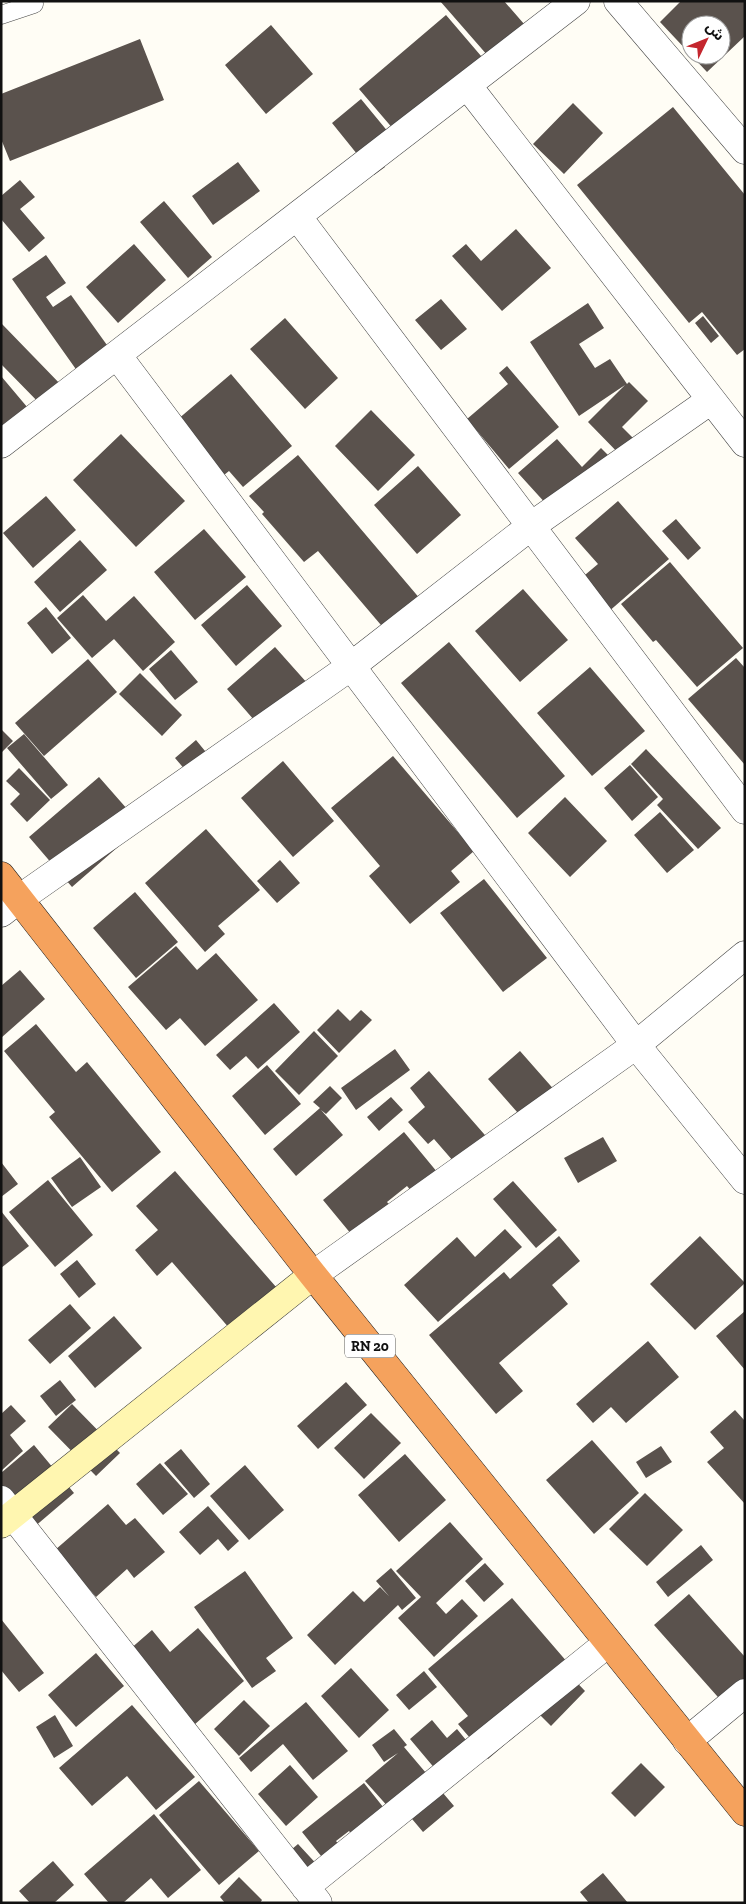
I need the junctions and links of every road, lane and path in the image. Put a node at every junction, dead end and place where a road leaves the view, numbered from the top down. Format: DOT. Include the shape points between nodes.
graph roads {
  1 [pos="576,1"];
  2 [pos="618,1"];
  3 [pos="34,4"];
  4 [pos="1,15"];
  5 [pos="468,85"];
  6 [pos="745,150"];
  7 [pos="297,216"];
  8 [pos="117,355"];
  9 [pos="711,400"];
  10 [pos="745,443"];
  11 [pos="1,444"];
  12 [pos="531,526"];
  13 [pos="350,667"];
  14 [pos="745,810"];
  15 [pos="1,876"];
  16 [pos="10,906"];
  17 [pos="745,955"];
  18 [pos="636,1045"];
  19 [pos="745,1180"];
  20 [pos="313,1275"];
  21 [pos="5,1513"];
  22 [pos="608,1642"];
  23 [pos="745,1693"];
  24 [pos="687,1741"];
  25 [pos="745,1812"];
  26 [pos="311,1895"];
  1 -- 5 [label="street"];
  2 -- 6 [label="street"];
  3 -- 4 [label="lane"];
  5 -- 7 [label="street"];
  5 -- 9 [label="street"];
  7 -- 8 [label="street"];
  7 -- 12 [label="street"];
  8 -- 11 [label="street"];
  8 -- 13 [label="street"];
  9 -- 10 [label="street"];
  9 -- 12 [label="street"];
  12 -- 13 [label="street"];
  12 -- 14 [label="street"];
  13 -- 16 [label="street"];
  13 -- 18 [label="street"];
  15 -- 16 [label="highway, RN 20"];
  16 -- 20 [label="highway, RN 20"];
  17 -- 18 [label="street"];
  18 -- 19 [label="street"];
  18 -- 20 [label="street"];
  20 -- 21 [label="street"];
  20 -- 22 [label="highway, RN 20"];
  21 -- 26 [label="street"];
  22 -- 24 [label="highway, RN 20"];
  22 -- 26 [label="street"];
  23 -- 24 [label="street"];
  24 -- 25 [label="highway, RN 20"];
}
